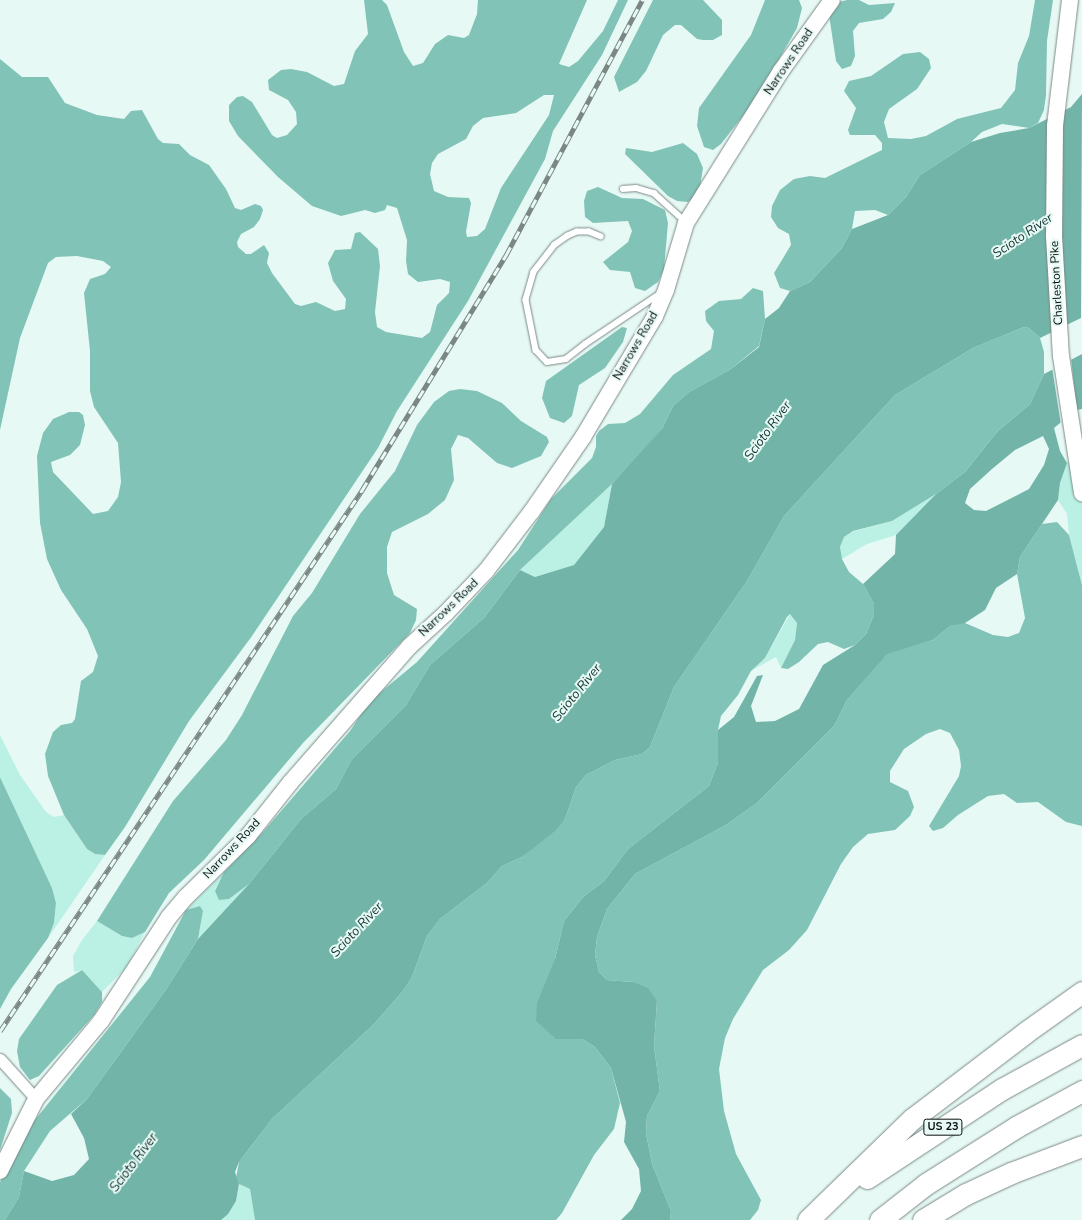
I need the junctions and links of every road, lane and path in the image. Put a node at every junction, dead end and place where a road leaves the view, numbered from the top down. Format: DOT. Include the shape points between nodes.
graph roads {
  1 [pos="832,0"];
  2 [pos="1070,0"];
  3 [pos="623,189"];
  4 [pos="686,223"];
  5 [pos="601,237"];
  6 [pos="666,290"];
  7 [pos="1082,493"];
  8 [pos="1082,992"];
  9 [pos="1082,1045"];
  10 [pos="0,1059"];
  11 [pos="1082,1091"];
  12 [pos="36,1099"];
  13 [pos="1082,1146"];
  14 [pos="0,1172"];
  15 [pos="809,1220"];
  16 [pos="880,1220"];
  17 [pos="923,1220"];
  1 -- 4 [label="street, Narrows Road" via="781,71"];
  2 -- 7 [label="street, Charleston Pike" via="1055,126 1056,295 1067,402"];
  3 -- 4 [label="lane" via="636,188 654,193"];
  4 -- 6 [label="street, Narrows Road"];
  5 -- 6 [label="lane" via="588,232 577,232 568,236 555,245 534,272 526,300 536,350 547,362 566,359 584,344"];
  6 -- 12 [label="street, Narrows Road" via="655,316 583,437 532,511 486,571 410,646 248,836 186,897 158,934 101,1021"];
  8 -- 15 [label="highway" via="912,1119"];
  9 -- 15 [label="highway, US 23" via="1002,1089 897,1156"];
  10 -- 12 [label="street"];
  11 -- 16 [label="highway" via="1016,1127 926,1184"];
  12 -- 14 [label="street, Narrows Road"];
  13 -- 17 [label="highway" via="966,1194"];
}
